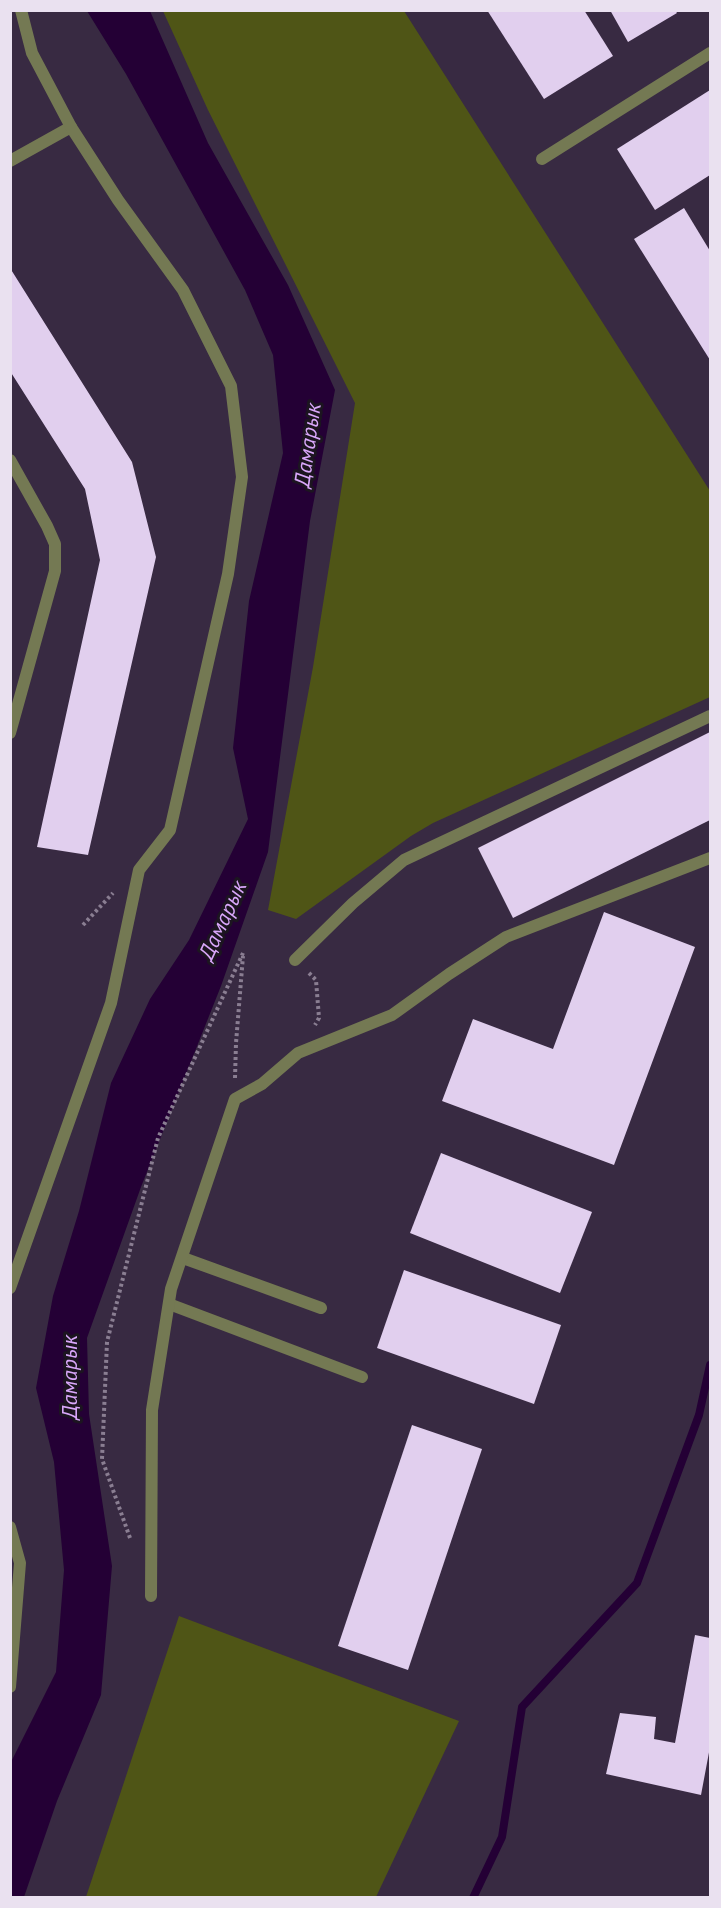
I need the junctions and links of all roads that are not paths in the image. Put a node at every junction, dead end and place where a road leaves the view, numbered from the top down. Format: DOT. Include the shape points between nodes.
graph roads {
  1 [pos="21,10"];
  2 [pos="711,53"];
  3 [pos="71,127"];
  4 [pos="542,159"];
  5 [pos="10,161"];
  6 [pos="10,460"];
  7 [pos="711,716"];
  8 [pos="10,733"];
  9 [pos="711,858"];
  10 [pos="296,960"];
  11 [pos="183,1258"];
  12 [pos="10,1288"];
  13 [pos="169,1304"];
  14 [pos="321,1308"];
  15 [pos="362,1377"];
  16 [pos="10,1527"];
  17 [pos="151,1596"];
  18 [pos="10,1687"];
  1 -- 3 [label="lane" via="32,53"];
  2 -- 4 [label="lane"];
  3 -- 5 [label="lane"];
  3 -- 12 [label="lane" via="183,290 231,386 242,477 228,574 170,830 139,870 111,1003"];
  6 -- 8 [label="lane" via="55,544 55,571"];
  7 -- 10 [label="lane" via="404,860 353,903"];
  9 -- 11 [label="lane" via="506,937 392,1015 298,1053 262,1084 235,1099"];
  11 -- 13 [label="lane"];
  11 -- 14 [label="lane"];
  13 -- 15 [label="lane"];
  13 -- 17 [label="lane" via="153,1410"];
  16 -- 18 [label="lane" via="20,1563"];
}
